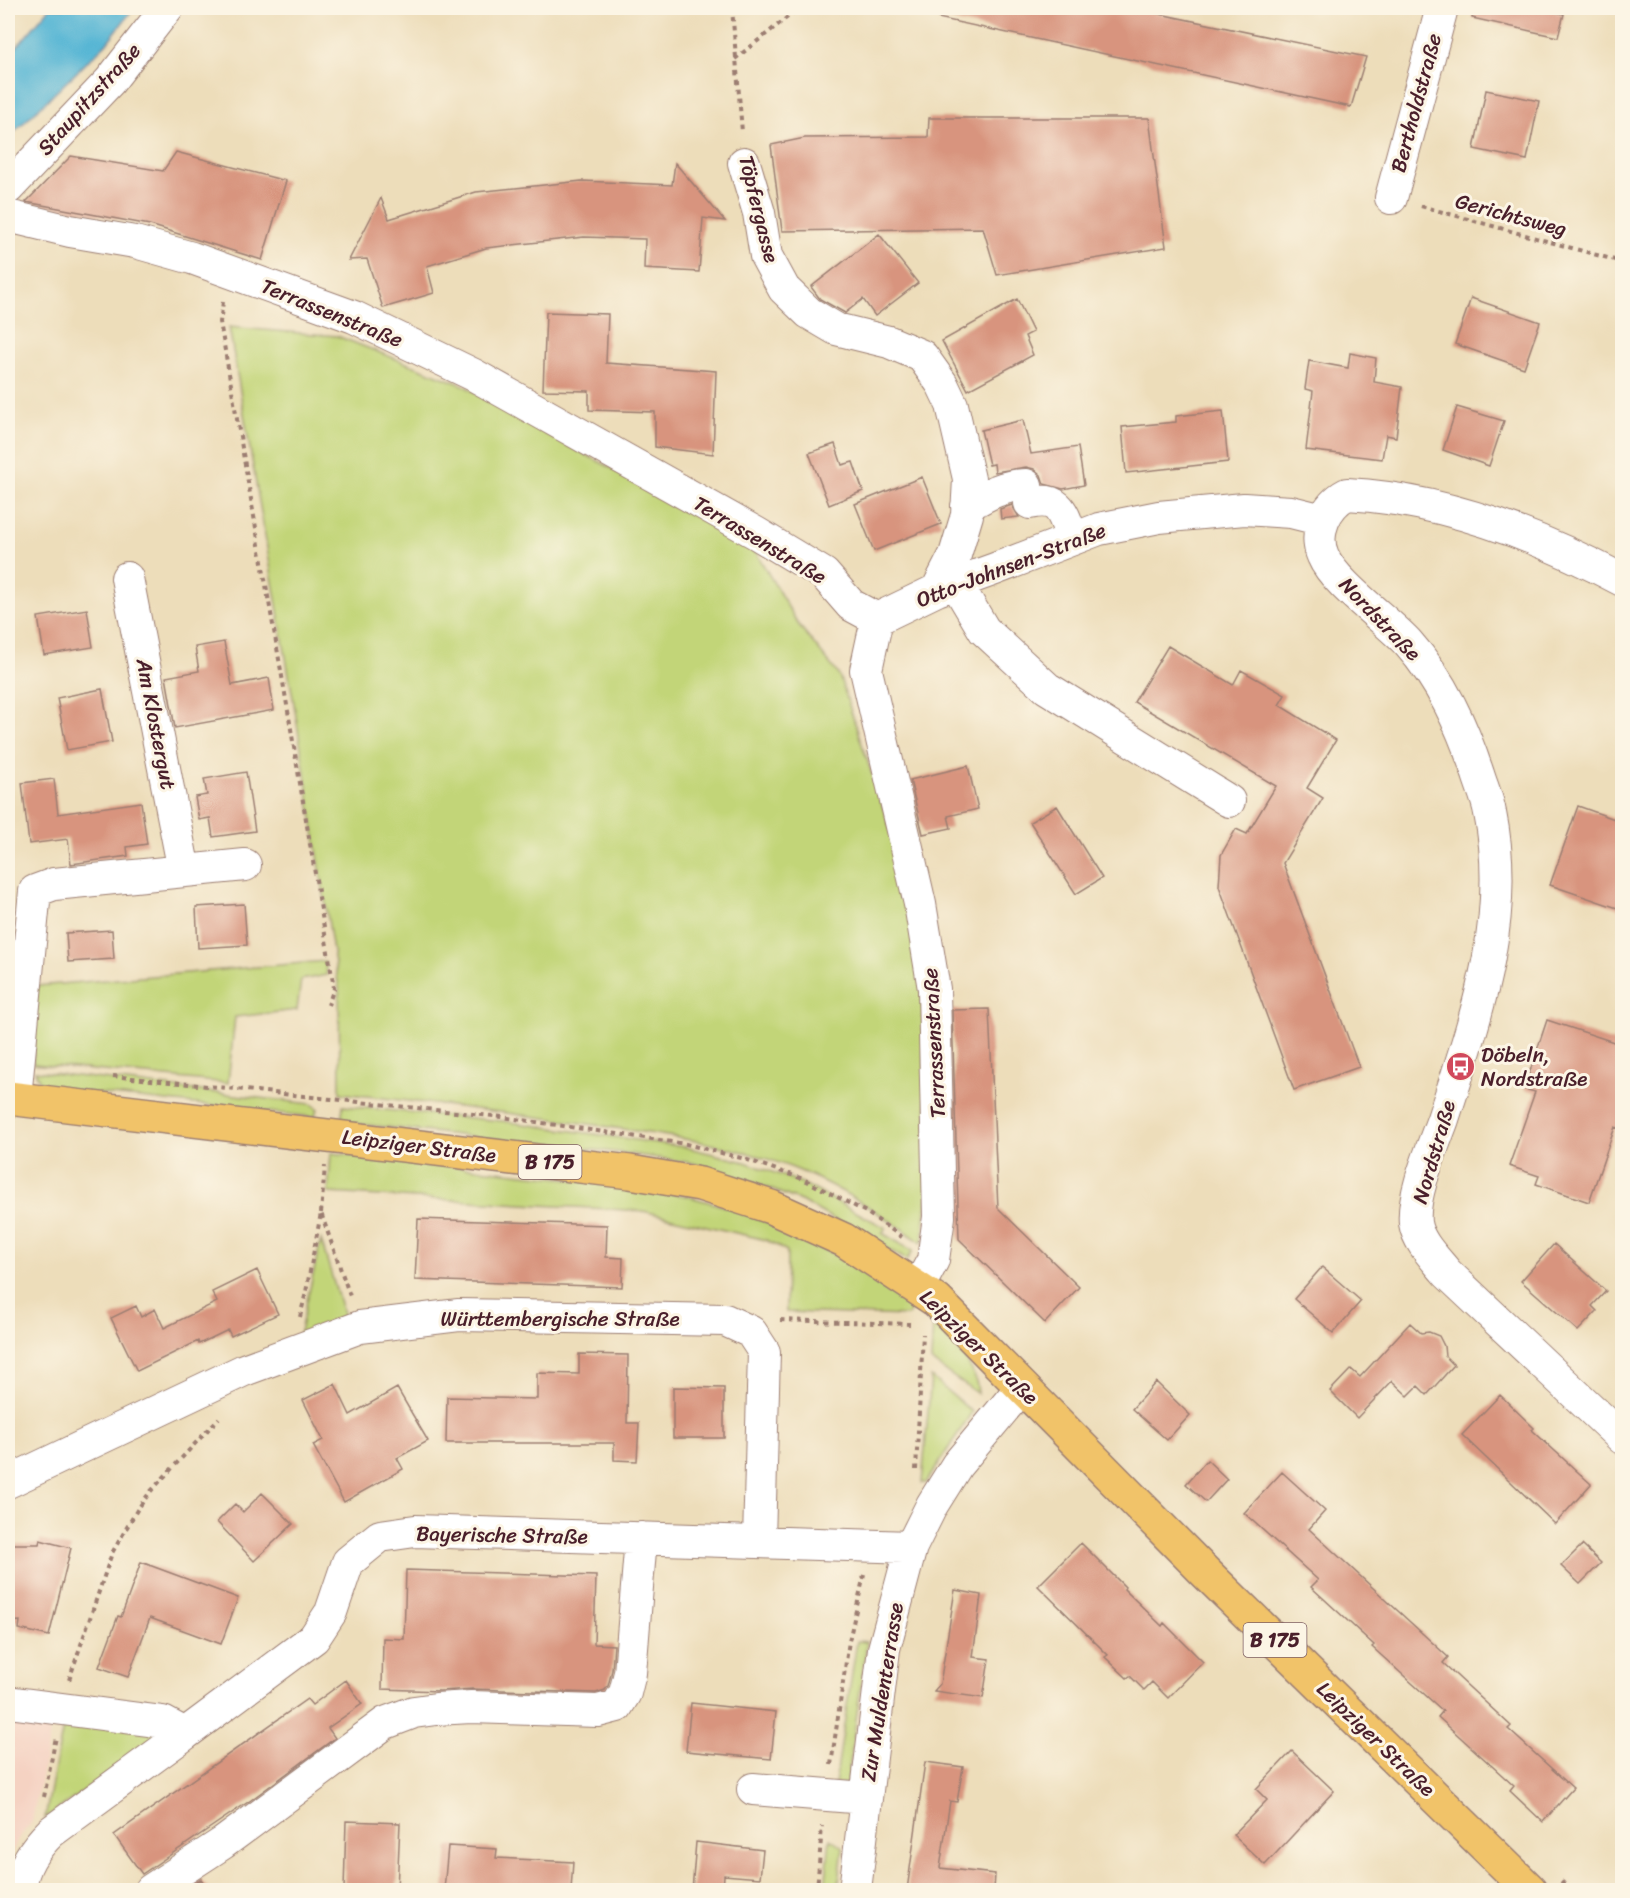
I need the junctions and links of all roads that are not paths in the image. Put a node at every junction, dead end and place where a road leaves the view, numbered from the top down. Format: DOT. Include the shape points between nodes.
graph roads {
  1 [pos="166,8"];
  2 [pos="1442,8"];
  3 [pos="744,164"];
  4 [pos="8,188"];
  5 [pos="1391,198"];
  6 [pos="8,216"];
  7 [pos="967,506"];
  8 [pos="1323,520"];
  9 [pos="1072,538"];
  10 [pos="127,578"];
  11 [pos="1623,580"];
  12 [pos="946,586"];
  13 [pos="877,619"];
  14 [pos="1229,801"];
  15 [pos="245,865"];
  16 [pos="184,871"];
  17 [pos="11,1098"];
  18 [pos="926,1304"];
  19 [pos="1022,1387"];
  20 [pos="1623,1438"];
  21 [pos="8,1482"];
  22 [pos="641,1538"];
  23 [pos="759,1541"];
  24 [pos="910,1546"];
  25 [pos="8,1702"];
  26 [pos="185,1734"];
  27 [pos="753,1789"];
  28 [pos="865,1798"];
  29 [pos="20,1890"];
  30 [pos="151,1890"];
  31 [pos="855,1890"];
  32 [pos="1530,1890"];
  1 -- 4 [label="street, Staupitzstraße" via="110,81"];
  2 -- 5 [label="street, Bertholdstraße"];
  3 -- 7 [label="street, Töpfergasse" via="759,213 766,256 784,289 809,313 836,329 889,342 922,356 937,375 952,405 962,440 969,479"];
  6 -- 13 [label="street, Terrassenstraße" via="192,258 354,317 474,375 756,533 824,574 851,605"];
  7 -- 9 [label="street" via="1013,485 1057,505"];
  7 -- 12 [label="street, Töpfergasse"];
  8 -- 9 [label="street, Otto-Johnsen-Straße" via="1291,512 1244,509 1159,516"];
  8 -- 11 [label="street" via="1337,499 1347,494 1415,501 1574,554"];
  8 -- 20 [label="street, Nordstraße" via="1319,536 1323,556 1334,572 1408,644 1441,686 1465,735 1490,813 1497,872 1489,966 1416,1200 1415,1225 1446,1272"];
  9 -- 12 [label="street, Otto-Johnsen-Straße"];
  10 -- 16 [label="street, Am Klostergut"];
  12 -- 13 [label="street, Otto-Johnsen-Straße"];
  12 -- 14 [label="street" via="984,630 1047,688"];
  13 -- 18 [label="street, Terrassenstraße" via="866,670 920,904 934,989 939,1217"];
  15 -- 16 [label="street"];
  16 -- 17 [label="street" via="54,884 35,891"];
  17 -- 18 [label="main road, Leipziger Straße / B 175" via="618,1170 700,1184 771,1207 844,1240"];
  18 -- 19 [label="main road, Leipziger Straße / B 175"];
  19 -- 24 [label="street, Zur Muldenterrasse" via="957,1465"];
  19 -- 32 [label="main road, Leipziger Straße / B 175"];
  21 -- 23 [label="street, Württembergische Straße" via="244,1370 360,1327 459,1315 725,1320 751,1332 764,1352"];
  22 -- 23 [label="street, Bayerische Straße"];
  22 -- 26 [label="street, Bayerische Straße" via="415,1531 380,1536 348,1562 331,1612 314,1638"];
  22 -- 30 [label="street" via="630,1673 617,1706 598,1711 436,1709 385,1723 223,1843"];
  23 -- 24 [label="street, Bayerische Straße"];
  24 -- 28 [label="street, Zur Muldenterrasse" via="884,1649"];
  25 -- 26 [label="street" via="164,1722"];
  26 -- 29 [label="street, Bayerische Straße" via="51,1832 27,1860"];
  27 -- 28 [label="street"];
  28 -- 31 [label="street, Zur Muldenterrasse"];
}
